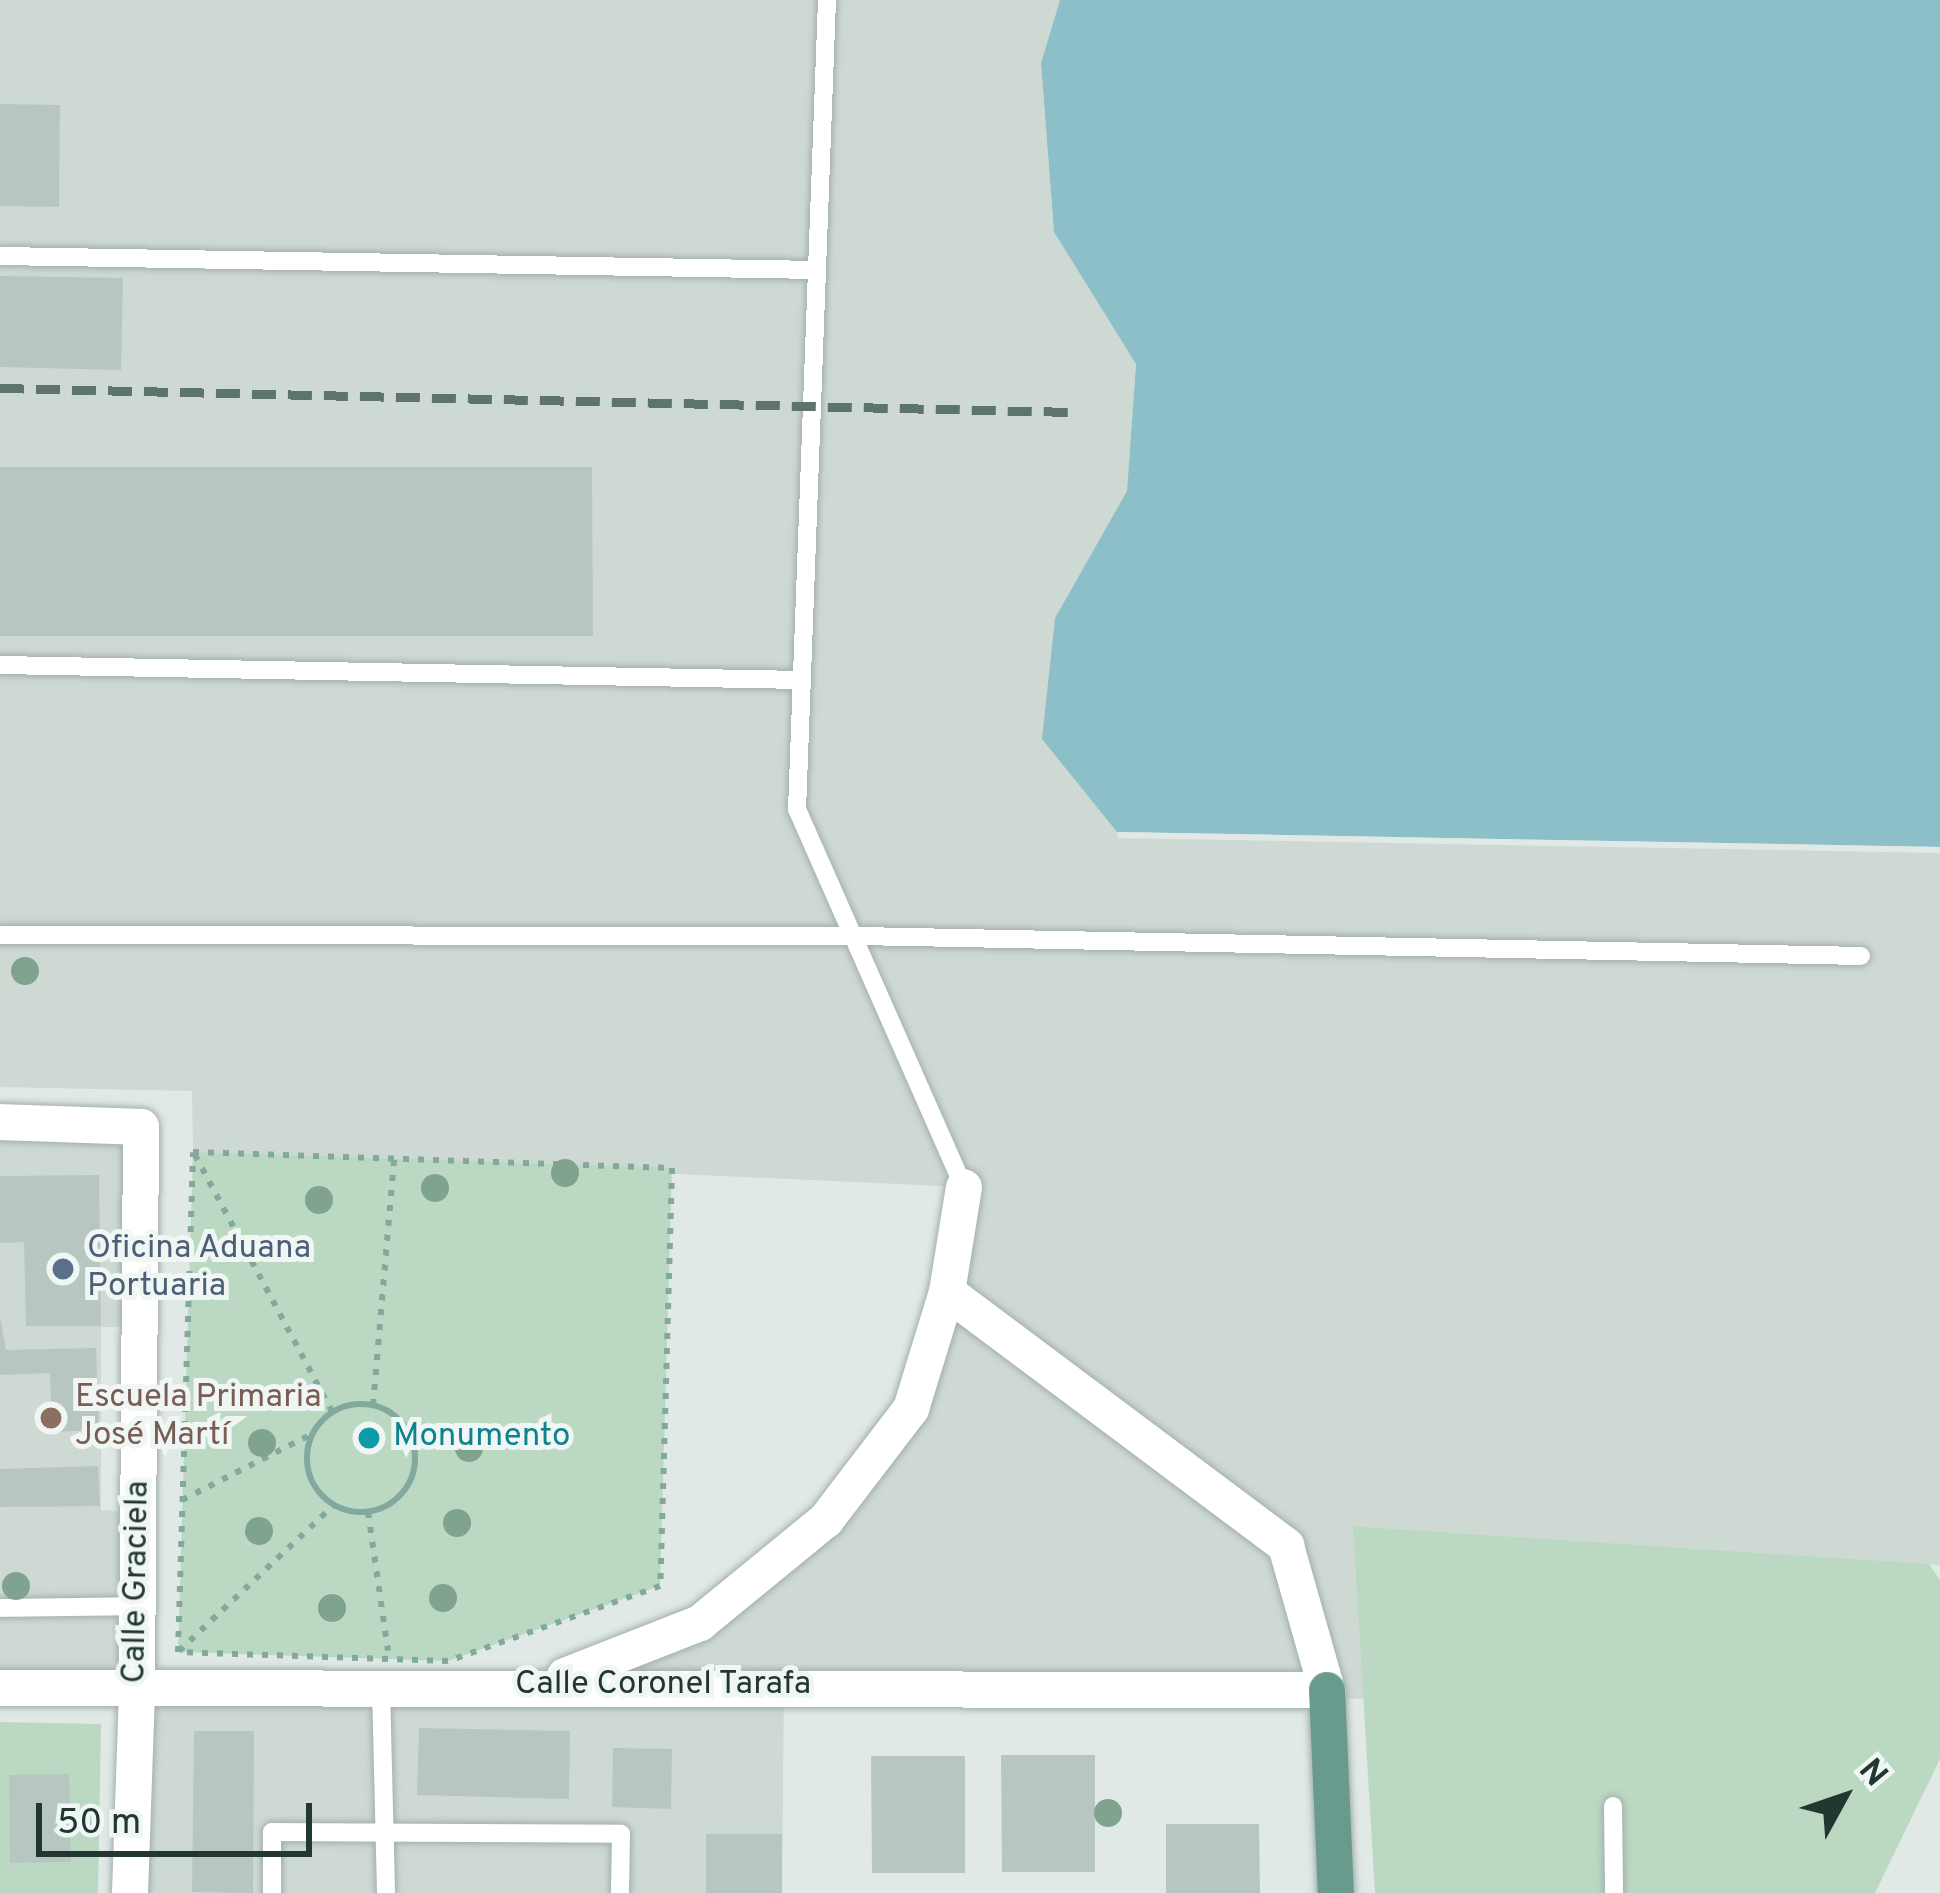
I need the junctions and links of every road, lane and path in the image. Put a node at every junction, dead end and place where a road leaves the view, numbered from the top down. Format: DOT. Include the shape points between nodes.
graph roads {
  1 [pos="827,0"];
  2 [pos="0,256"];
  3 [pos="817,270"];
  4 [pos="0,665"];
  5 [pos="802,680"];
  6 [pos="0,935"];
  7 [pos="857,936"];
  8 [pos="1861,956"];
  9 [pos="0,1122"];
  10 [pos="193,1152"];
  11 [pos="394,1158"];
  12 [pos="964,1187"];
  13 [pos="947,1292"];
  14 [pos="373,1405"];
  15 [pos="332,1412"];
  16 [pos="312,1434"];
  17 [pos="182,1500"];
  18 [pos="334,1505"];
  19 [pos="368,1512"];
  20 [pos="140,1606"];
  21 [pos="0,1607"];
  22 [pos="178,1652"];
  23 [pos="386,1673"];
  24 [pos="545,1684"];
  25 [pos="0,1688"];
  26 [pos="137,1690"];
  27 [pos="1327,1690"];
  28 [pos="99,1805"];
  29 [pos="1613,1806"];
  30 [pos="385,1832"];
  31 [pos="98,1848"];
  32 [pos="130,1893"];
  33 [pos="272,1893"];
  34 [pos="386,1893"];
  35 [pos="620,1893"];
  36 [pos="1336,1893"];
  37 [pos="1614,1893"];
  1 -- 3 [label="lane"];
  2 -- 3 [label="lane"];
  3 -- 5 [label="lane"];
  4 -- 5 [label="lane"];
  5 -- 7 [label="lane" via="797,808"];
  6 -- 7 [label="lane"];
  7 -- 8 [label="lane"];
  7 -- 12 [label="lane"];
  9 -- 20 [label="street, Calle Graciela" via="142,1127"];
  10 -- 11 [label="path"];
  10 -- 15 [label="path"];
  10 -- 17 [label="path"];
  11 -- 14 [label="path"];
  11 -- 23 [label="path" via="672,1168 660,1586 448,1661"];
  12 -- 13 [label="street"];
  13 -- 24 [label="street" via="911,1408 826,1520 700,1623"];
  13 -- 27 [label="street" via="1286,1546"];
  14 -- 15 [label="path"];
  14 -- 19 [label="path" via="404,1426 415,1460 401,1495"];
  15 -- 16 [label="path"];
  16 -- 17 [label="path"];
  16 -- 18 [label="path" via="312,1481"];
  17 -- 22 [label="path"];
  18 -- 19 [label="path"];
  18 -- 22 [label="path"];
  19 -- 23 [label="path"];
  20 -- 21 [label="lane"];
  20 -- 26 [label="street, Calle Graciela"];
  22 -- 23 [label="path"];
  22 -- 26 [label="path"];
  23 -- 24 [label="street, Calle Coronel Tarafa"];
  23 -- 26 [label="street, Calle Coronel Tarafa"];
  23 -- 30 [label="lane"];
  24 -- 27 [label="street, Calle Coronel Tarafa"];
  25 -- 26 [label="street, Calle Coronel Tarafa"];
  26 -- 32 [label="street, Calle Graciela"];
  27 -- 36 [label="main road"];
  28 -- 31 [label="path"];
  29 -- 37 [label="lane"];
  30 -- 33 [label="lane" via="272,1832"];
  30 -- 34 [label="lane"];
  30 -- 35 [label="lane" via="620,1834"];
}
